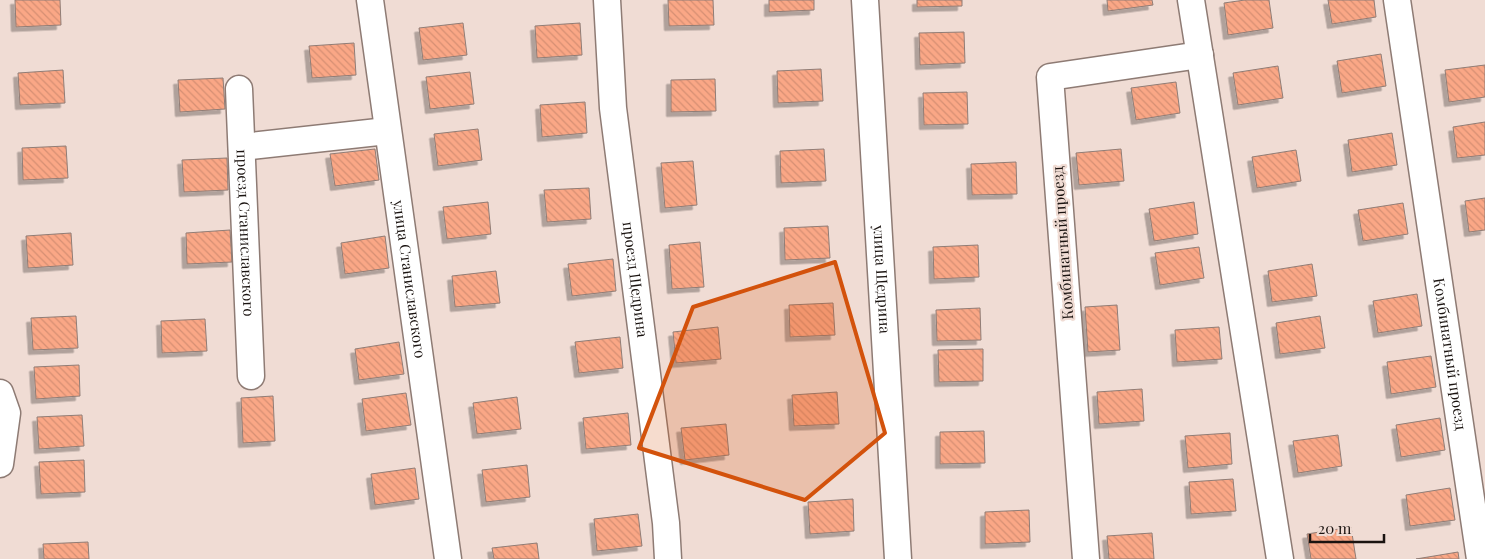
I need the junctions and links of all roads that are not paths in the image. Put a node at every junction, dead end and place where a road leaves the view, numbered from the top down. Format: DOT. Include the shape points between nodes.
graph roads {
  1 [pos="370,0"];
  2 [pos="607,0"];
  3 [pos="865,0"];
  4 [pos="1191,0"];
  5 [pos="1397,0"];
  6 [pos="1200,55"];
  7 [pos="239,88"];
  8 [pos="387,131"];
  9 [pos="242,147"];
  10 [pos="251,376"];
  11 [pos="0,393"];
  12 [pos="0,464"];
  13 [pos="448,559"];
  14 [pos="668,559"];
  15 [pos="898,559"];
  16 [pos="1086,559"];
  17 [pos="1280,559"];
  18 [pos="1480,559"];
  1 -- 8 [label="street, улица Станиславского"];
  2 -- 14 [label="street, проезд Щедрина" via="613,108"];
  3 -- 15 [label="street, улица Щедрина"];
  4 -- 6 [label="street"];
  5 -- 18 [label="street, Комбинатный проезд"];
  6 -- 16 [label="street, Комбинатный проезд" via="1050,77"];
  6 -- 17 [label="street"];
  7 -- 9 [label="street, проезд Станиславского"];
  8 -- 9 [label="street"];
  8 -- 13 [label="street, улица Станиславского"];
  9 -- 10 [label="street, проезд Станиславского"];
  11 -- 12 [label="street" via="7,414"];
}
